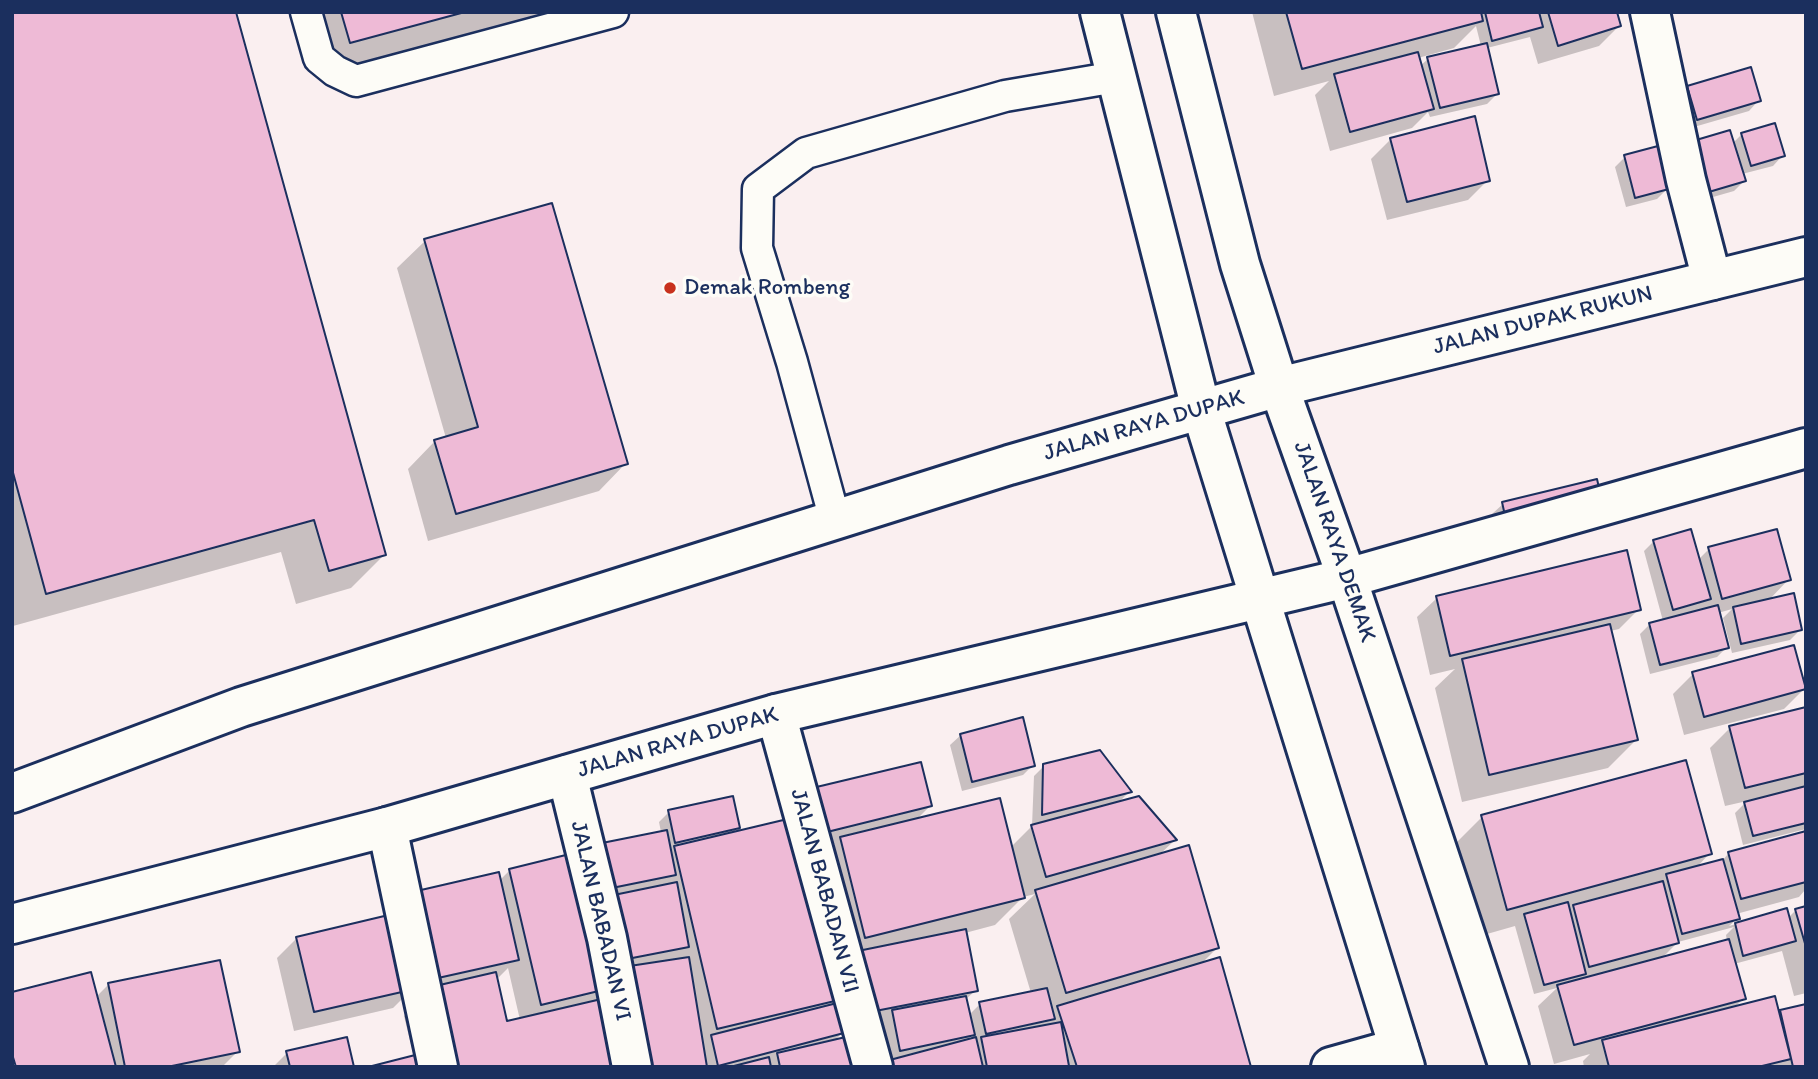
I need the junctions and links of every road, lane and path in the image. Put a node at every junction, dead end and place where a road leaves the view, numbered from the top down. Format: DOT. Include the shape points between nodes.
graph roads {
  1 [pos="306,12"];
  2 [pos="613,12"];
  3 [pos="1100,12"];
  4 [pos="1176,12"];
  5 [pos="1650,12"];
  6 [pos="1116,77"];
  7 [pos="1806,257"];
  8 [pos="1712,280"];
  9 [pos="1279,387"];
  10 [pos="1201,409"];
  11 [pos="1806,448"];
  12 [pos="835,520"];
  13 [pos="1347,578"];
  14 [pos="1262,599"];
  15 [pos="776,714"];
  16 [pos="567,775"];
  17 [pos="12,793"];
  18 [pos="387,827"];
  19 [pos="12,924"];
  20 [pos="1402,1057"];
  21 [pos="438,1067"];
  22 [pos="632,1067"];
  23 [pos="873,1067"];
  24 [pos="1331,1067"];
  25 [pos="1509,1067"];
  1 -- 2 [label="lane" via="319,58 355,81"];
  3 -- 6 [label="main road"];
  4 -- 9 [label="main road, JALAN RAYA DEMAK" via="1240,264"];
  5 -- 8 [label="main road"];
  6 -- 10 [label="main road"];
  6 -- 12 [label="lane" via="1005,96 806,153 758,189 757,248"];
  7 -- 8 [label="main road, JALAN DUPAK RUKUN"];
  8 -- 9 [label="main road, JALAN DUPAK RUKUN"];
  9 -- 10 [label="main road, JALAN RAYA DUPAK"];
  9 -- 13 [label="main road, JALAN RAYA DEMAK"];
  10 -- 12 [label="main road, JALAN RAYA DUPAK"];
  10 -- 14 [label="main road"];
  11 -- 13 [label="main road"];
  12 -- 17 [label="main road, JALAN RAYA DUPAK" via="241,707"];
  13 -- 14 [label="main road, JALAN RAYA DUPAK"];
  13 -- 25 [label="main road, JALAN RAYA DEMAK"];
  14 -- 15 [label="main road, JALAN RAYA DUPAK"];
  14 -- 20 [label="main road"];
  15 -- 16 [label="main road, JALAN RAYA DUPAK"];
  15 -- 23 [label="main road, JALAN BABADAN VII"];
  16 -- 18 [label="main road, JALAN RAYA DUPAK"];
  16 -- 22 [label="main road, JALAN BABADAN VI" via="607,938"];
  18 -- 19 [label="main road, JALAN RAYA DUPAK"];
  18 -- 21 [label="main road"];
  20 -- 24 [label="main road"];
}
